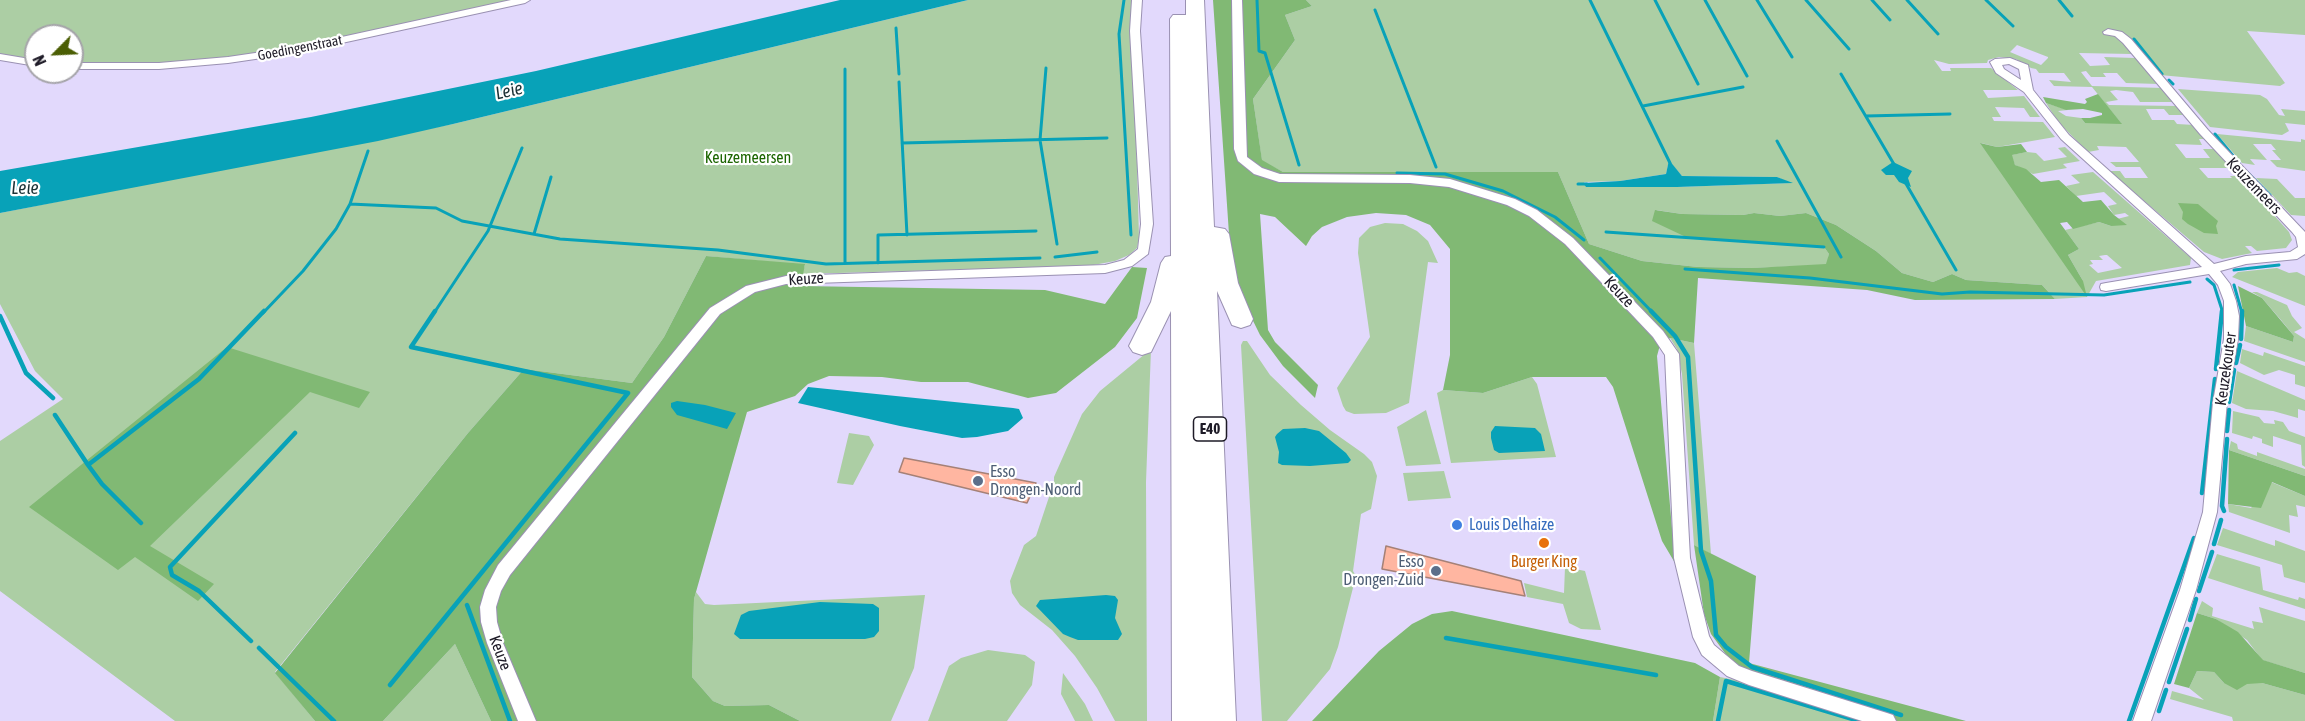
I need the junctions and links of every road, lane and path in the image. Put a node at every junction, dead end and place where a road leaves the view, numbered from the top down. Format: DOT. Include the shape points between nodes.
graph roads {
  1 [pos="525,0"];
  2 [pos="1137,0"];
  3 [pos="1179,0"];
  4 [pos="1195,0"];
  5 [pos="1238,0"];
  6 [pos="2108,32"];
  7 [pos="0,57"];
  8 [pos="24,61"];
  9 [pos="84,66"];
  10 [pos="2028,90"];
  11 [pos="1200,136"];
  12 [pos="1182,241"];
  13 [pos="2212,268"];
  14 [pos="2106,287"];
  15 [pos="1241,319"];
  16 [pos="1142,346"];
  17 [pos="527,721"];
  18 [pos="1188,721"];
  19 [pos="1220,721"];
  20 [pos="1887,721"];
  21 [pos="2142,721"];
  1 -- 9 [label="street, Goedingenstraat" via="315,46 241,58 173,66"];
  2 -- 17 [label="street, Keuze" via="1135,31 1147,224 1144,251 1128,263 1105,269 786,280 751,289 715,311 504,570 493,590 489,622"];
  3 -- 12 [label="highway, E40"];
  4 -- 11 [label="highway, E40"];
  5 -- 20 [label="street, Keuze" via="1242,158 1258,171 1279,178 1450,183 1511,202 1533,213 1569,241 1658,334 1672,354 1682,558 1701,637 1708,650 1733,671 1749,678"];
  6 -- 13 [label="street, Keuzemeers" via="2127,41 2204,132 2296,229 2304,243 2304,249 2294,256"];
  7 -- 8 [label="street"];
  10 -- 13 [label="street, Keuzekouter" via="2075,147"];
  11 -- 15 [label="highway" via="1226,283"];
  11 -- 19 [label="highway, E40"];
  12 -- 16 [label="highway" via="1163,302"];
  12 -- 18 [label="highway, E40"];
  13 -- 14 [label="street, Keuzemeers"];
  13 -- 21 [label="street, Keuzekouter" via="2224,284 2232,316 2211,508 2195,568"];
}
